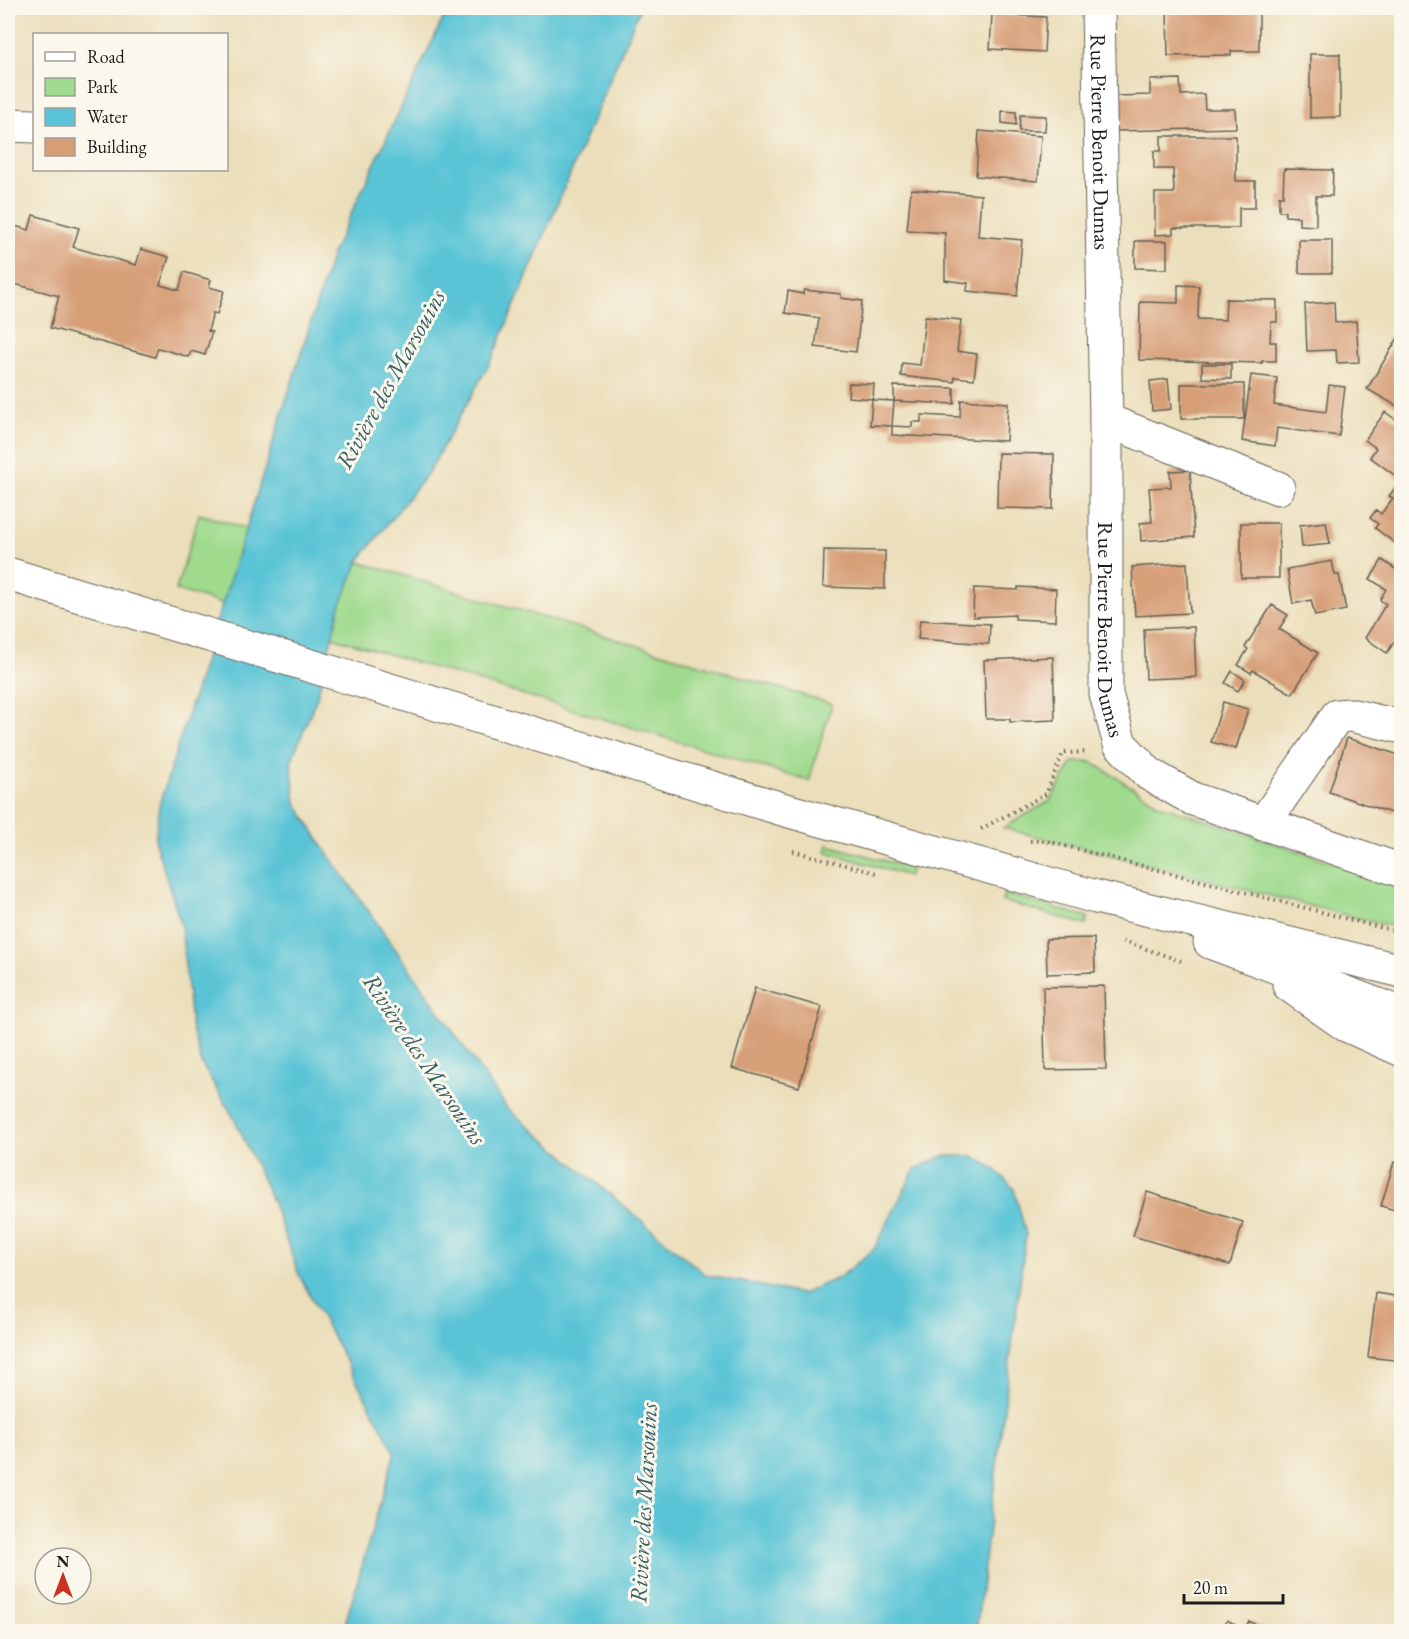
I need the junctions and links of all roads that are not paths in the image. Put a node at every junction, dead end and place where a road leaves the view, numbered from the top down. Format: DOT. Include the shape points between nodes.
graph roads {
  1 [pos="1098,8"];
  2 [pos="8,125"];
  3 [pos="33,126"];
  4 [pos="1106,420"];
  5 [pos="1278,488"];
  6 [pos="8,574"];
  7 [pos="1401,727"];
  8 [pos="1263,824"];
  9 [pos="1401,871"];
  10 [pos="1106,899"];
  11 [pos="1254,959"];
  12 [pos="1401,971"];
  13 [pos="1401,1014"];
  14 [pos="1401,1050"];
  1 -- 4 [label="main road, Rue Pierre Benoit Dumas"];
  2 -- 3 [label="main road"];
  4 -- 5 [label="main road"];
  4 -- 8 [label="main road, Rue Pierre Benoit Dumas" via="1106,694 1120,744 1149,774 1193,799"];
  6 -- 10 [label="main road" via="782,809"];
  7 -- 8 [label="main road" via="1350,715 1337,716"];
  8 -- 9 [label="main road, Rue Pierre Benoit Dumas"];
  10 -- 11 [label="main road"];
  10 -- 12 [label="main road"];
  11 -- 13 [label="main road"];
  11 -- 14 [label="main road" via="1346,1025"];
}
